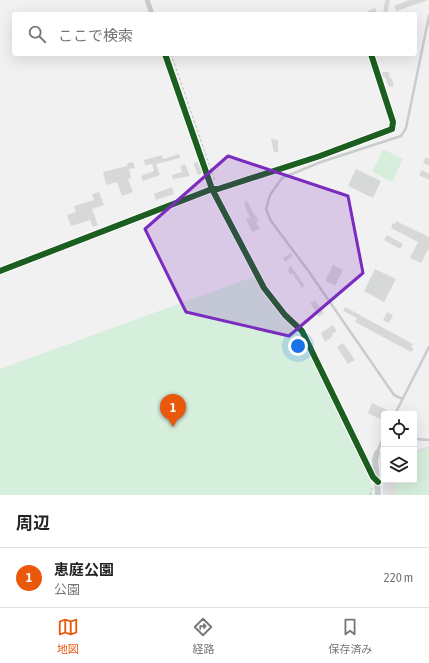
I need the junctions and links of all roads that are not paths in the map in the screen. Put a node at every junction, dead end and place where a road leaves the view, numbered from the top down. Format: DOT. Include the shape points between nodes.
graph roads {
  1 [pos="147,0"];
  2 [pos="151,12"];
  3 [pos="429,16"];
  4 [pos="167,56"];
  5 [pos="372,56"];
  6 [pos="215,189"];
  7 [pos="0,271"];
  8 [pos="429,347"];
  9 [pos="403,399"];
  10 [pos="397,411"];
  11 [pos="417,439"];
  12 [pos="429,440"];
  13 [pos="381,443"];
  14 [pos="377,453"];
  15 [pos="378,482"];
  16 [pos="378,495"];
  1 -- 2 [label="street"];
  3 -- 9 [label="lane" via="406,128 401,136 321,162 282,178 270,195 266,209 271,221 394,395"];
  4 -- 6 [label="street"];
  5 -- 6 [label="street" via="393,122 392,129 320,156"];
  6 -- 7 [label="street"];
  6 -- 15 [label="street" via="264,288 284,315 302,331 373,477"];
  8 -- 9 [label="lane"];
  9 -- 10 [label="lane"];
  11 -- 12 [label="lane"];
  13 -- 14 [label="lane"];
  14 -- 15 [label="street" via="375,460"];
  15 -- 16 [label="street"];
}
